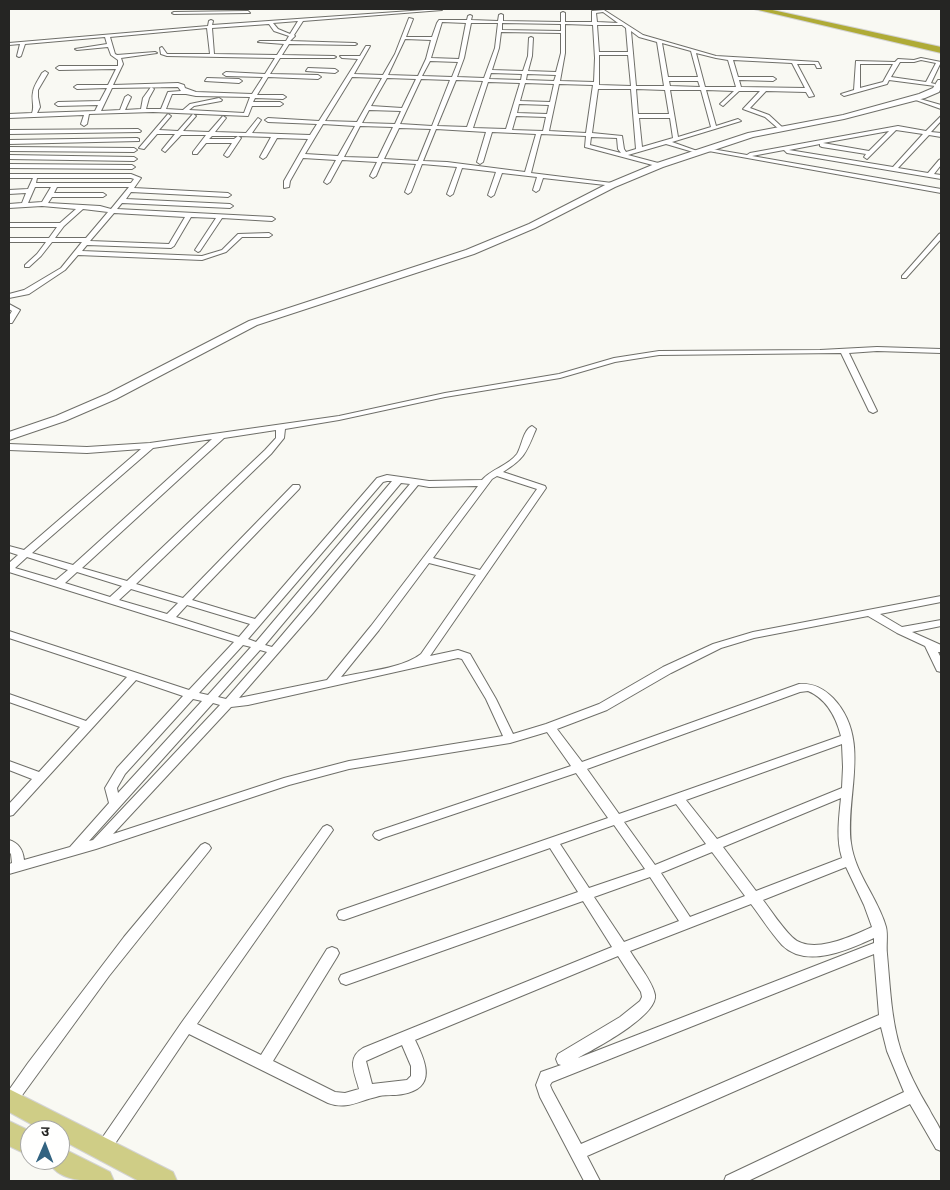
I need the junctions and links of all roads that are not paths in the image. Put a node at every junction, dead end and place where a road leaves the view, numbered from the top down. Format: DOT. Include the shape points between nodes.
graph roads {
  1 [pos="331,9"];
  2 [pos="758,9"];
  3 [pos="788,9"];
  4 [pos="440,10"];
  5 [pos="248,12"];
  6 [pos="174,13"];
  7 [pos="215,13"];
  8 [pos="562,13"];
  9 [pos="532,14"];
  10 [pos="501,15"];
  11 [pos="185,18"];
  12 [pos="328,18"];
  13 [pos="470,18"];
  14 [pos="411,19"];
  15 [pos="302,20"];
  16 [pos="270,22"];
  17 [pos="501,22"];
  18 [pos="531,23"];
  19 [pos="563,23"];
  20 [pos="594,24"];
  21 [pos="861,25"];
  22 [pos="210,26"];
  23 [pos="625,26"];
  24 [pos="500,31"];
  25 [pos="143,32"];
  26 [pos="563,32"];
  27 [pos="107,35"];
  28 [pos="531,35"];
  29 [pos="293,36"];
  30 [pos="404,38"];
  31 [pos="435,39"];
  32 [pos="146,40"];
  33 [pos="659,40"];
  34 [pos="260,42"];
  35 [pos="289,42"];
  36 [pos="941,42"];
  37 [pos="23,43"];
  38 [pos="9,44"];
  39 [pos="356,44"];
  40 [pos="368,47"];
  41 [pos="145,48"];
  42 [pos="162,48"];
  43 [pos="77,49"];
  44 [pos="222,49"];
  45 [pos="266,50"];
  46 [pos="284,50"];
  47 [pos="941,50"];
  48 [pos="113,51"];
  49 [pos="212,51"];
  50 [pos="693,51"];
  51 [pos="155,53"];
  52 [pos="597,53"];
  53 [pos="629,54"];
  54 [pos="19,56"];
  55 [pos="280,56"];
  56 [pos="334,57"];
  57 [pos="361,58"];
  58 [pos="428,59"];
  59 [pos="730,59"];
  60 [pos="461,60"];
  61 [pos="210,61"];
  62 [pos="766,61"];
  63 [pos="276,62"];
  64 [pos="794,62"];
  65 [pos="895,63"];
  66 [pos="313,64"];
  67 [pos="120,67"];
  68 [pos="59,68"];
  69 [pos="253,68"];
  70 [pos="819,68"];
  71 [pos="272,69"];
  72 [pos="334,71"];
  73 [pos="490,71"];
  74 [pos="525,72"];
  75 [pos="45,73"];
  76 [pos="226,74"];
  77 [pos="559,74"];
  78 [pos="268,75"];
  79 [pos="351,75"];
  80 [pos="385,76"];
  81 [pos="318,77"];
  82 [pos="420,77"];
  83 [pos="453,78"];
  84 [pos="736,78"];
  85 [pos="888,78"];
  86 [pos="165,79"];
  87 [pos="667,79"];
  88 [pos="773,79"];
  89 [pos="113,80"];
  90 [pos="207,80"];
  91 [pos="488,80"];
  92 [pos="701,80"];
  93 [pos="522,81"];
  94 [pos="244,82"];
  95 [pos="254,82"];
  96 [pos="263,82"];
  97 [pos="557,82"];
  98 [pos="938,84"];
  99 [pos="596,85"];
  100 [pos="110,86"];
  101 [pos="77,87"];
  102 [pos="203,87"];
  103 [pos="632,87"];
  104 [pos="212,88"];
  105 [pos="739,88"];
  106 [pos="151,89"];
  107 [pos="249,89"];
  108 [pos="258,89"];
  109 [pos="765,89"];
  110 [pos="777,89"];
  111 [pos="857,90"];
  112 [pos="669,91"];
  113 [pos="704,91"];
  114 [pos="185,92"];
  115 [pos="844,94"];
  116 [pos="244,96"];
  117 [pos="254,96"];
  118 [pos="128,97"];
  119 [pos="283,97"];
  120 [pos="915,98"];
  121 [pos="516,102"];
  122 [pos="102,103"];
  123 [pos="58,104"];
  124 [pos="250,104"];
  125 [pos="280,104"];
  126 [pos="553,104"];
  127 [pos="723,104"];
  128 [pos="941,107"];
  129 [pos="369,108"];
  130 [pos="143,110"];
  131 [pos="163,110"];
  132 [pos="404,110"];
  133 [pos="122,111"];
  134 [pos="185,111"];
  135 [pos="87,113"];
  136 [pos="97,113"];
  137 [pos="513,114"];
  138 [pos="34,115"];
  139 [pos="44,115"];
  140 [pos="9,116"];
  141 [pos="168,116"];
  142 [pos="193,116"];
  143 [pos="550,116"];
  144 [pos="636,116"];
  145 [pos="673,116"];
  146 [pos="223,118"];
  147 [pos="941,118"];
  148 [pos="258,120"];
  149 [pos="268,120"];
  150 [pos="738,121"];
  151 [pos="321,122"];
  152 [pos="84,124"];
  153 [pos="360,124"];
  154 [pos="396,125"];
  155 [pos="434,127"];
  156 [pos="470,128"];
  157 [pos="714,128"];
  158 [pos="780,128"];
  159 [pos="490,129"];
  160 [pos="894,129"];
  161 [pos="509,130"];
  162 [pos="36,131"];
  163 [pos="64,131"];
  164 [pos="9,132"];
  165 [pos="138,132"];
  166 [pos="155,132"];
  167 [pos="539,132"];
  168 [pos="546,132"];
  169 [pos="180,133"];
  170 [pos="928,133"];
  171 [pos="210,134"];
  172 [pos="589,134"];
  173 [pos="240,135"];
  174 [pos="248,135"];
  175 [pos="941,135"];
  176 [pos="274,136"];
  177 [pos="312,137"];
  178 [pos="844,138"];
  179 [pos="676,139"];
  180 [pos="59,140"];
  181 [pos="137,140"];
  182 [pos="204,141"];
  183 [pos="9,142"];
  184 [pos="236,142"];
  185 [pos="667,142"];
  186 [pos="814,143"];
  187 [pos="836,147"];
  188 [pos="53,148"];
  189 [pos="142,148"];
  190 [pos="9,149"];
  191 [pos="134,150"];
  192 [pos="165,150"];
  193 [pos="639,150"];
  194 [pos="779,150"];
  195 [pos="702,152"];
  196 [pos="195,153"];
  197 [pos="870,153"];
  198 [pos="227,154"];
  199 [pos="623,155"];
  200 [pos="302,156"];
  201 [pos="742,156"];
  202 [pos="9,157"];
  203 [pos="47,157"];
  204 [pos="263,157"];
  205 [pos="341,158"];
  206 [pos="134,159"];
  207 [pos="380,159"];
  208 [pos="941,161"];
  209 [pos="419,162"];
  210 [pos="480,162"];
  211 [pos="860,164"];
  212 [pos="660,165"];
  213 [pos="9,166"];
  214 [pos="42,166"];
  215 [pos="460,166"];
  216 [pos="132,167"];
  217 [pos="894,169"];
  218 [pos="500,170"];
  219 [pos="528,174"];
  220 [pos="36,175"];
  221 [pos="541,175"];
  222 [pos="930,175"];
  223 [pos="9,176"];
  224 [pos="373,176"];
  225 [pos="941,177"];
  226 [pos="327,182"];
  227 [pos="55,185"];
  228 [pos="612,185"];
  229 [pos="286,187"];
  230 [pos="30,188"];
  231 [pos="132,188"];
  232 [pos="536,190"];
  233 [pos="941,191"];
  234 [pos="9,192"];
  235 [pos="408,192"];
  236 [pos="50,194"];
  237 [pos="450,194"];
  238 [pos="104,195"];
  239 [pos="228,195"];
  240 [pos="491,195"];
  241 [pos="121,201"];
  242 [pos="44,204"];
  243 [pos="24,205"];
  244 [pos="9,206"];
  245 [pos="230,206"];
  246 [pos="81,207"];
  247 [pos="112,211"];
  248 [pos="189,216"];
  249 [pos="220,218"];
  250 [pos="272,219"];
  251 [pos="9,225"];
  252 [pos="62,225"];
  253 [pos="269,235"];
  254 [pos="941,235"];
  255 [pos="9,240"];
  256 [pos="50,240"];
  257 [pos="86,242"];
  258 [pos="198,250"];
  259 [pos="77,253"];
  260 [pos="28,266"];
  261 [pos="904,277"];
  262 [pos="9,297"];
  263 [pos="9,306"];
  264 [pos="9,321"];
  265 [pos="844,351"];
  266 [pos="941,351"];
  267 [pos="872,411"];
  268 [pos="281,426"];
  269 [pos="532,429"];
  270 [pos="223,434"];
  271 [pos="9,436"];
  272 [pos="150,446"];
  273 [pos="9,447"];
  274 [pos="496,473"];
  275 [pos="398,480"];
  276 [pos="415,482"];
  277 [pos="485,483"];
  278 [pos="296,488"];
  279 [pos="9,549"];
  280 [pos="25,554"];
  281 [pos="427,560"];
  282 [pos="75,568"];
  283 [pos="9,569"];
  284 [pos="483,574"];
  285 [pos="59,583"];
  286 [pos="130,585"];
  287 [pos="941,599"];
  288 [pos="113,600"];
  289 [pos="184,602"];
  290 [pos="869,612"];
  291 [pos="169,618"];
  292 [pos="257,623"];
  293 [pos="941,624"];
  294 [pos="901,631"];
  295 [pos="9,634"];
  296 [pos="241,641"];
  297 [pos="929,644"];
  298 [pos="258,646"];
  299 [pos="941,649"];
  300 [pos="274,651"];
  301 [pos="417,662"];
  302 [pos="941,668"];
  303 [pos="133,676"];
  304 [pos="332,682"];
  305 [pos="191,695"];
  306 [pos="9,698"];
  307 [pos="209,700"];
  308 [pos="228,703"];
  309 [pos="89,726"];
  310 [pos="550,727"];
  311 [pos="510,738"];
  312 [pos="847,738"];
  313 [pos="9,766"];
  314 [pos="579,767"];
  315 [pos="41,778"];
  316 [pos="848,790"];
  317 [pos="678,798"];
  318 [pos="115,803"];
  319 [pos="9,812"];
  320 [pos="616,820"];
  321 [pos="327,830"];
  322 [pos="378,835"];
  323 [pos="553,843"];
  324 [pos="96,844"];
  325 [pos="9,845"];
  326 [pos="715,846"];
  327 [pos="205,848"];
  328 [pos="73,851"];
  329 [pos="849,861"];
  330 [pos="14,868"];
  331 [pos="653,871"];
  332 [pos="586,894"];
  333 [pos="755,898"];
  334 [pos="344,915"];
  335 [pos="688,924"];
  336 [pos="880,929"];
  337 [pos="880,946"];
  338 [pos="621,949"];
  339 [pos="332,953"];
  340 [pos="346,979"];
  341 [pos="886,1018"];
  342 [pos="187,1026"];
  343 [pos="406,1038"];
  344 [pos="563,1059"];
  345 [pos="264,1063"];
  346 [pos="367,1093"];
  347 [pos="913,1095"];
  348 [pos="9,1100"];
  349 [pos="941,1144"];
  350 [pos="103,1149"];
  351 [pos="577,1153"];
  352 [pos="70,1164"];
  353 [pos="101,1181"];
  354 [pos="164,1181"];
  355 [pos="592,1181"];
  356 [pos="732,1181"];
  1 -- 12 [label="street"];
  2 -- 47 [label="highway"];
  3 -- 21 [label="highway"];
  4 -- 12 [label="street"];
  5 -- 7 [label="street"];
  6 -- 7 [label="street"];
  7 -- 11 [label="street"];
  7 -- 22 [label="street"];
  8 -- 19 [label="street"];
  9 -- 18 [label="street"];
  10 -- 17 [label="street"];
  12 -- 15 [label="street"];
  13 -- 17 [label="street"];
  13 -- 31 [label="street" via="439,22"];
  13 -- 60 [label="street"];
  14 -- 30 [label="street"];
  15 -- 16 [label="street"];
  15 -- 29 [label="street"];
  16 -- 22 [label="street"];
  16 -- 29 [label="street" via="276,30"];
  17 -- 18 [label="street"];
  17 -- 24 [label="street"];
  18 -- 19 [label="street"];
  19 -- 20 [label="street"];
  19 -- 26 [label="street"];
  20 -- 23 [label="street"];
  20 -- 23 [label="street" via="594,12 601,11"];
  20 -- 52 [label="street"];
  21 -- 36 [label="highway"];
  22 -- 25 [label="street" via="192,28 194,33 191,34 162,35 160,30"];
  22 -- 49 [label="street"];
  23 -- 33 [label="street" via="636,34"];
  23 -- 53 [label="street"];
  24 -- 28 [label="street"];
  24 -- 73 [label="street"];
  25 -- 27 [label="street"];
  25 -- 32 [label="street"];
  26 -- 28 [label="street"];
  26 -- 77 [label="street"];
  27 -- 37 [label="street"];
  27 -- 48 [label="street"];
  28 -- 74 [label="street"];
  29 -- 35 [label="street"];
  30 -- 31 [label="street"];
  30 -- 80 [label="street"];
  31 -- 58 [label="street"];
  33 -- 50 [label="street"];
  33 -- 87 [label="street"];
  34 -- 35 [label="street"];
  35 -- 39 [label="street"];
  35 -- 46 [label="street"];
  37 -- 38 [label="street"];
  37 -- 54 [label="street" via="18,50"];
  40 -- 57 [label="street"];
  41 -- 48 [label="street"];
  42 -- 49 [label="street" via="165,55"];
  43 -- 48 [label="street"];
  44 -- 49 [label="street"];
  45 -- 46 [label="street"];
  46 -- 55 [label="street"];
  46 -- 57 [label="street"];
  48 -- 51 [label="street"];
  48 -- 67 [label="street" via="121,62"];
  49 -- 55 [label="street"];
  50 -- 59 [label="street"];
  50 -- 92 [label="street"];
  52 -- 53 [label="street"];
  52 -- 99 [label="street"];
  53 -- 103 [label="street"];
  55 -- 56 [label="street"];
  55 -- 63 [label="street"];
  57 -- 79 [label="street"];
  58 -- 60 [label="street"];
  58 -- 82 [label="street"];
  59 -- 62 [label="street"];
  59 -- 84 [label="street"];
  60 -- 83 [label="street"];
  61 -- 63 [label="street"];
  62 -- 64 [label="street"];
  62 -- 88 [label="street"];
  63 -- 66 [label="street"];
  63 -- 71 [label="street"];
  64 -- 70 [label="street" via="816,62"];
  64 -- 110 [label="street" via="809,93"];
  65 -- 85 [label="street"];
  65 -- 98 [label="street" via="900,59 938,61"];
  65 -- 111 [label="street" via="858,62"];
  67 -- 68 [label="street"];
  67 -- 89 [label="street"];
  69 -- 71 [label="street"];
  71 -- 72 [label="street"];
  71 -- 78 [label="street"];
  73 -- 74 [label="street"];
  73 -- 91 [label="street"];
  74 -- 77 [label="street"];
  74 -- 93 [label="street"];
  75 -- 138 [label="street" via="34,93 37,107"];
  76 -- 78 [label="street"];
  77 -- 97 [label="street"];
  78 -- 81 [label="street"];
  78 -- 96 [label="street"];
  79 -- 80 [label="street"];
  79 -- 151 [label="street"];
  80 -- 82 [label="street"];
  80 -- 129 [label="street"];
  82 -- 83 [label="street"];
  82 -- 132 [label="street"];
  83 -- 91 [label="street"];
  83 -- 155 [label="street"];
  84 -- 88 [label="street"];
  84 -- 105 [label="street"];
  85 -- 98 [label="street"];
  85 -- 111 [label="street" via="885,83"];
  86 -- 89 [label="street"];
  87 -- 92 [label="street"];
  87 -- 112 [label="street"];
  88 -- 110 [label="street"];
  89 -- 100 [label="street"];
  90 -- 94 [label="street"];
  91 -- 93 [label="street"];
  91 -- 156 [label="street"];
  92 -- 113 [label="street"];
  93 -- 97 [label="street"];
  93 -- 121 [label="street"];
  95 -- 96 [label="street"];
  96 -- 108 [label="street"];
  97 -- 99 [label="street"];
  97 -- 126 [label="street"];
  98 -- 120 [label="main road" via="936,90"];
  99 -- 103 [label="street"];
  99 -- 172 [label="street"];
  100 -- 101 [label="street"];
  100 -- 114 [label="street" via="178,85"];
  100 -- 122 [label="street"];
  102 -- 104 [label="street"];
  103 -- 112 [label="street"];
  103 -- 144 [label="street"];
  105 -- 109 [label="street"];
  105 -- 113 [label="street"];
  105 -- 127 [label="street"];
  106 -- 130 [label="street"];
  107 -- 108 [label="street"];
  108 -- 117 [label="street"];
  109 -- 110 [label="street"];
  109 -- 158 [label="street" via="746,109 767,116"];
  111 -- 115 [label="street"];
  112 -- 113 [label="street"];
  112 -- 145 [label="street"];
  113 -- 157 [label="street"];
  114 -- 116 [label="street"];
  114 -- 131 [label="street" via="170,93"];
  116 -- 117 [label="street"];
  116 -- 134 [label="street" via="192,105"];
  117 -- 119 [label="street"];
  117 -- 124 [label="street"];
  118 -- 133 [label="street"];
  120 -- 128 [label="street"];
  120 -- 158 [label="main road" via="844,117"];
  121 -- 126 [label="street"];
  121 -- 137 [label="street"];
  122 -- 123 [label="street"];
  122 -- 136 [label="street"];
  124 -- 125 [label="street"];
  124 -- 134 [label="street" via="248,113 244,115"];
  126 -- 143 [label="street"];
  129 -- 132 [label="street"];
  129 -- 153 [label="street"];
  130 -- 131 [label="street"];
  130 -- 133 [label="street"];
  131 -- 134 [label="street"];
  132 -- 154 [label="street"];
  133 -- 136 [label="street"];
  135 -- 136 [label="street"];
  135 -- 139 [label="street"];
  135 -- 152 [label="street"];
  137 -- 143 [label="street"];
  137 -- 161 [label="street"];
  138 -- 139 [label="street"];
  138 -- 140 [label="street"];
  139 -- 162 [label="street"];
  141 -- 166 [label="street"];
  142 -- 169 [label="street"];
  143 -- 168 [label="street"];
  144 -- 145 [label="street"];
  144 -- 193 [label="street"];
  145 -- 179 [label="street"];
  146 -- 171 [label="street"];
  147 -- 170 [label="street"];
  148 -- 174 [label="street"];
  149 -- 151 [label="street"];
  150 -- 157 [label="street"];
  151 -- 153 [label="street"];
  151 -- 177 [label="street"];
  153 -- 154 [label="street"];
  153 -- 205 [label="street"];
  154 -- 155 [label="street"];
  154 -- 207 [label="street"];
  155 -- 156 [label="street"];
  155 -- 209 [label="street"];
  156 -- 159 [label="street"];
  157 -- 179 [label="street"];
  158 -- 195 [label="main road"];
  159 -- 161 [label="street"];
  159 -- 210 [label="street"];
  160 -- 170 [label="street"];
  160 -- 178 [label="street"];
  160 -- 197 [label="street"];
  161 -- 167 [label="street"];
  162 -- 163 [label="street"];
  162 -- 164 [label="street"];
  163 -- 165 [label="street"];
  163 -- 180 [label="street"];
  166 -- 169 [label="street"];
  166 -- 189 [label="street"];
  167 -- 168 [label="street"];
  167 -- 219 [label="street"];
  168 -- 172 [label="street"];
  169 -- 171 [label="street"];
  169 -- 192 [label="street"];
  170 -- 175 [label="street"];
  170 -- 217 [label="street"];
  171 -- 173 [label="street"];
  171 -- 182 [label="street"];
  172 -- 199 [label="street" via="587,146"];
  172 -- 199 [label="street" via="619,136"];
  173 -- 174 [label="street"];
  173 -- 184 [label="street"];
  174 -- 176 [label="street"];
  176 -- 177 [label="street"];
  176 -- 204 [label="street"];
  177 -- 200 [label="street"];
  178 -- 186 [label="street"];
  178 -- 187 [label="street"];
  179 -- 185 [label="street"];
  180 -- 181 [label="street"];
  180 -- 183 [label="street"];
  180 -- 188 [label="street"];
  182 -- 184 [label="street"];
  182 -- 196 [label="street"];
  184 -- 198 [label="street"];
  185 -- 193 [label="street"];
  185 -- 195 [label="street"];
  186 -- 187 [label="street"];
  186 -- 194 [label="street"];
  187 -- 197 [label="street"];
  188 -- 190 [label="street"];
  188 -- 191 [label="street"];
  188 -- 203 [label="street"];
  193 -- 199 [label="street"];
  194 -- 201 [label="street"];
  194 -- 211 [label="street"];
  195 -- 201 [label="street"];
  195 -- 212 [label="main road"];
  197 -- 211 [label="street"];
  199 -- 212 [label="street"];
  200 -- 205 [label="street"];
  200 -- 229 [label="street"];
  201 -- 233 [label="street"];
  202 -- 203 [label="street"];
  203 -- 206 [label="street"];
  203 -- 214 [label="street"];
  205 -- 207 [label="street"];
  205 -- 226 [label="street"];
  207 -- 209 [label="street"];
  207 -- 224 [label="street"];
  208 -- 222 [label="street"];
  209 -- 215 [label="street"];
  209 -- 235 [label="street"];
  211 -- 217 [label="street"];
  212 -- 228 [label="main road"];
  213 -- 214 [label="street"];
  214 -- 216 [label="street"];
  214 -- 220 [label="street"];
  215 -- 218 [label="street"];
  215 -- 237 [label="street"];
  217 -- 222 [label="street"];
  218 -- 219 [label="street"];
  218 -- 240 [label="street"];
  219 -- 221 [label="street"];
  220 -- 223 [label="street"];
  220 -- 230 [label="street"];
  220 -- 231 [label="street" via="131,176 138,178"];
  221 -- 228 [label="street"];
  221 -- 232 [label="street"];
  222 -- 225 [label="street"];
  227 -- 230 [label="street"];
  227 -- 231 [label="street"];
  227 -- 236 [label="street"];
  228 -- 271 [label="main road" via="532,226 470,252 253,323 227,334 143,382"];
  230 -- 234 [label="street"];
  230 -- 243 [label="street"];
  231 -- 239 [label="street"];
  231 -- 241 [label="street"];
  236 -- 238 [label="street"];
  236 -- 242 [label="street"];
  241 -- 245 [label="street"];
  241 -- 247 [label="street"];
  242 -- 243 [label="street"];
  242 -- 246 [label="street"];
  243 -- 244 [label="street"];
  246 -- 247 [label="street"];
  246 -- 252 [label="street"];
  247 -- 248 [label="street"];
  247 -- 257 [label="street"];
  248 -- 249 [label="street"];
  248 -- 257 [label="street" via="171,246"];
  249 -- 250 [label="street"];
  249 -- 258 [label="street"];
  251 -- 252 [label="street"];
  252 -- 256 [label="street"];
  253 -- 259 [label="street" via="240,235 224,252 202,258"];
  254 -- 261 [label="street"];
  255 -- 256 [label="street"];
  256 -- 257 [label="street"];
  256 -- 260 [label="street"];
  257 -- 259 [label="street"];
  259 -- 262 [label="street" via="54,276 26,292"];
  263 -- 264 [label="street" via="16,310"];
  265 -- 266 [label="street"];
  265 -- 267 [label="street"];
  265 -- 268 [label="street" via="635,356 560,376"];
  268 -- 270 [label="street"];
  268 -- 286 [label="street" via="280,438 268,452"];
  269 -- 274 [label="street" via="522,453"];
  270 -- 272 [label="street"];
  270 -- 282 [label="street"];
  272 -- 273 [label="street" via="87,450"];
  272 -- 280 [label="street"];
  274 -- 277 [label="street"];
  274 -- 284 [label="street" via="542,488"];
  275 -- 276 [label="street"];
  275 -- 292 [label="street" via="380,480"];
  275 -- 298 [label="street"];
  276 -- 277 [label="street" via="442,485"];
  276 -- 300 [label="street"];
  277 -- 281 [label="street"];
  278 -- 289 [label="street"];
  279 -- 280 [label="street"];
  280 -- 282 [label="street"];
  280 -- 283 [label="street"];
  281 -- 284 [label="street"];
  281 -- 304 [label="street"];
  282 -- 285 [label="street"];
  282 -- 286 [label="street"];
  283 -- 285 [label="street"];
  284 -- 301 [label="street" via="430,650"];
  285 -- 288 [label="street"];
  286 -- 288 [label="street"];
  286 -- 289 [label="street"];
  287 -- 290 [label="street"];
  288 -- 291 [label="street"];
  289 -- 291 [label="street"];
  289 -- 292 [label="street"];
  290 -- 294 [label="street"];
  290 -- 310 [label="street" via="753,635 717,646 603,707"];
  291 -- 296 [label="street"];
  292 -- 296 [label="street"];
  293 -- 294 [label="street"];
  294 -- 297 [label="street"];
  295 -- 303 [label="street"];
  296 -- 298 [label="street"];
  296 -- 305 [label="street"];
  297 -- 299 [label="street"];
  297 -- 302 [label="street"];
  298 -- 300 [label="street"];
  298 -- 307 [label="street"];
  300 -- 308 [label="street"];
  301 -- 304 [label="street"];
  301 -- 311 [label="street" via="458,654 466,656"];
  303 -- 305 [label="street"];
  303 -- 309 [label="street"];
  304 -- 308 [label="street"];
  305 -- 307 [label="street"];
  305 -- 318 [label="street" via="115,780 111,788"];
  306 -- 309 [label="street"];
  307 -- 308 [label="street"];
  307 -- 318 [label="street"];
  308 -- 324 [label="street"];
  309 -- 315 [label="street"];
  310 -- 311 [label="street"];
  310 -- 314 [label="street"];
  311 -- 324 [label="street" via="349,765 236,797"];
  312 -- 314 [label="street" via="835,708 820,694 809,688 799,688 690,730"];
  312 -- 316 [label="street"];
  312 -- 317 [label="street"];
  313 -- 315 [label="street"];
  314 -- 320 [label="street"];
  314 -- 322 [label="street"];
  315 -- 319 [label="street"];
  316 -- 326 [label="street"];
  316 -- 329 [label="street" via="845,842"];
  317 -- 320 [label="street"];
  317 -- 326 [label="street"];
  318 -- 328 [label="street"];
  320 -- 323 [label="street"];
  320 -- 331 [label="street"];
  321 -- 342 [label="street"];
  323 -- 332 [label="street"];
  323 -- 334 [label="street"];
  324 -- 328 [label="street"];
  325 -- 330 [label="street" via="17,852"];
  326 -- 331 [label="street"];
  326 -- 333 [label="street"];
  327 -- 348 [label="street" via="160,899"];
  328 -- 330 [label="street"];
  329 -- 333 [label="street"];
  329 -- 336 [label="street"];
  331 -- 332 [label="street"];
  331 -- 335 [label="street"];
  332 -- 338 [label="street"];
  332 -- 340 [label="street"];
  333 -- 335 [label="street"];
  333 -- 336 [label="street" via="787,941 799,949 828,949"];
  335 -- 338 [label="street"];
  336 -- 337 [label="street"];
  337 -- 341 [label="street"];
  337 -- 351 [label="street" via="546,1077 543,1080 545,1092"];
  338 -- 343 [label="street"];
  338 -- 344 [label="street" via="647,990 648,1003 614,1029"];
  339 -- 345 [label="street"];
  341 -- 347 [label="street" via="895,1056"];
  341 -- 351 [label="street"];
  342 -- 345 [label="street"];
  342 -- 350 [label="street"];
  343 -- 346 [label="street" via="361,1057 360,1070"];
  343 -- 346 [label="street" via="419,1068 420,1076 416,1082"];
  345 -- 346 [label="street" via="342,1100"];
  347 -- 349 [label="street"];
  347 -- 356 [label="street"];
  348 -- 350 [label="main road"];
  350 -- 354 [label="main road"];
  351 -- 355 [label="street"];
  352 -- 353 [label="main road"];
}
